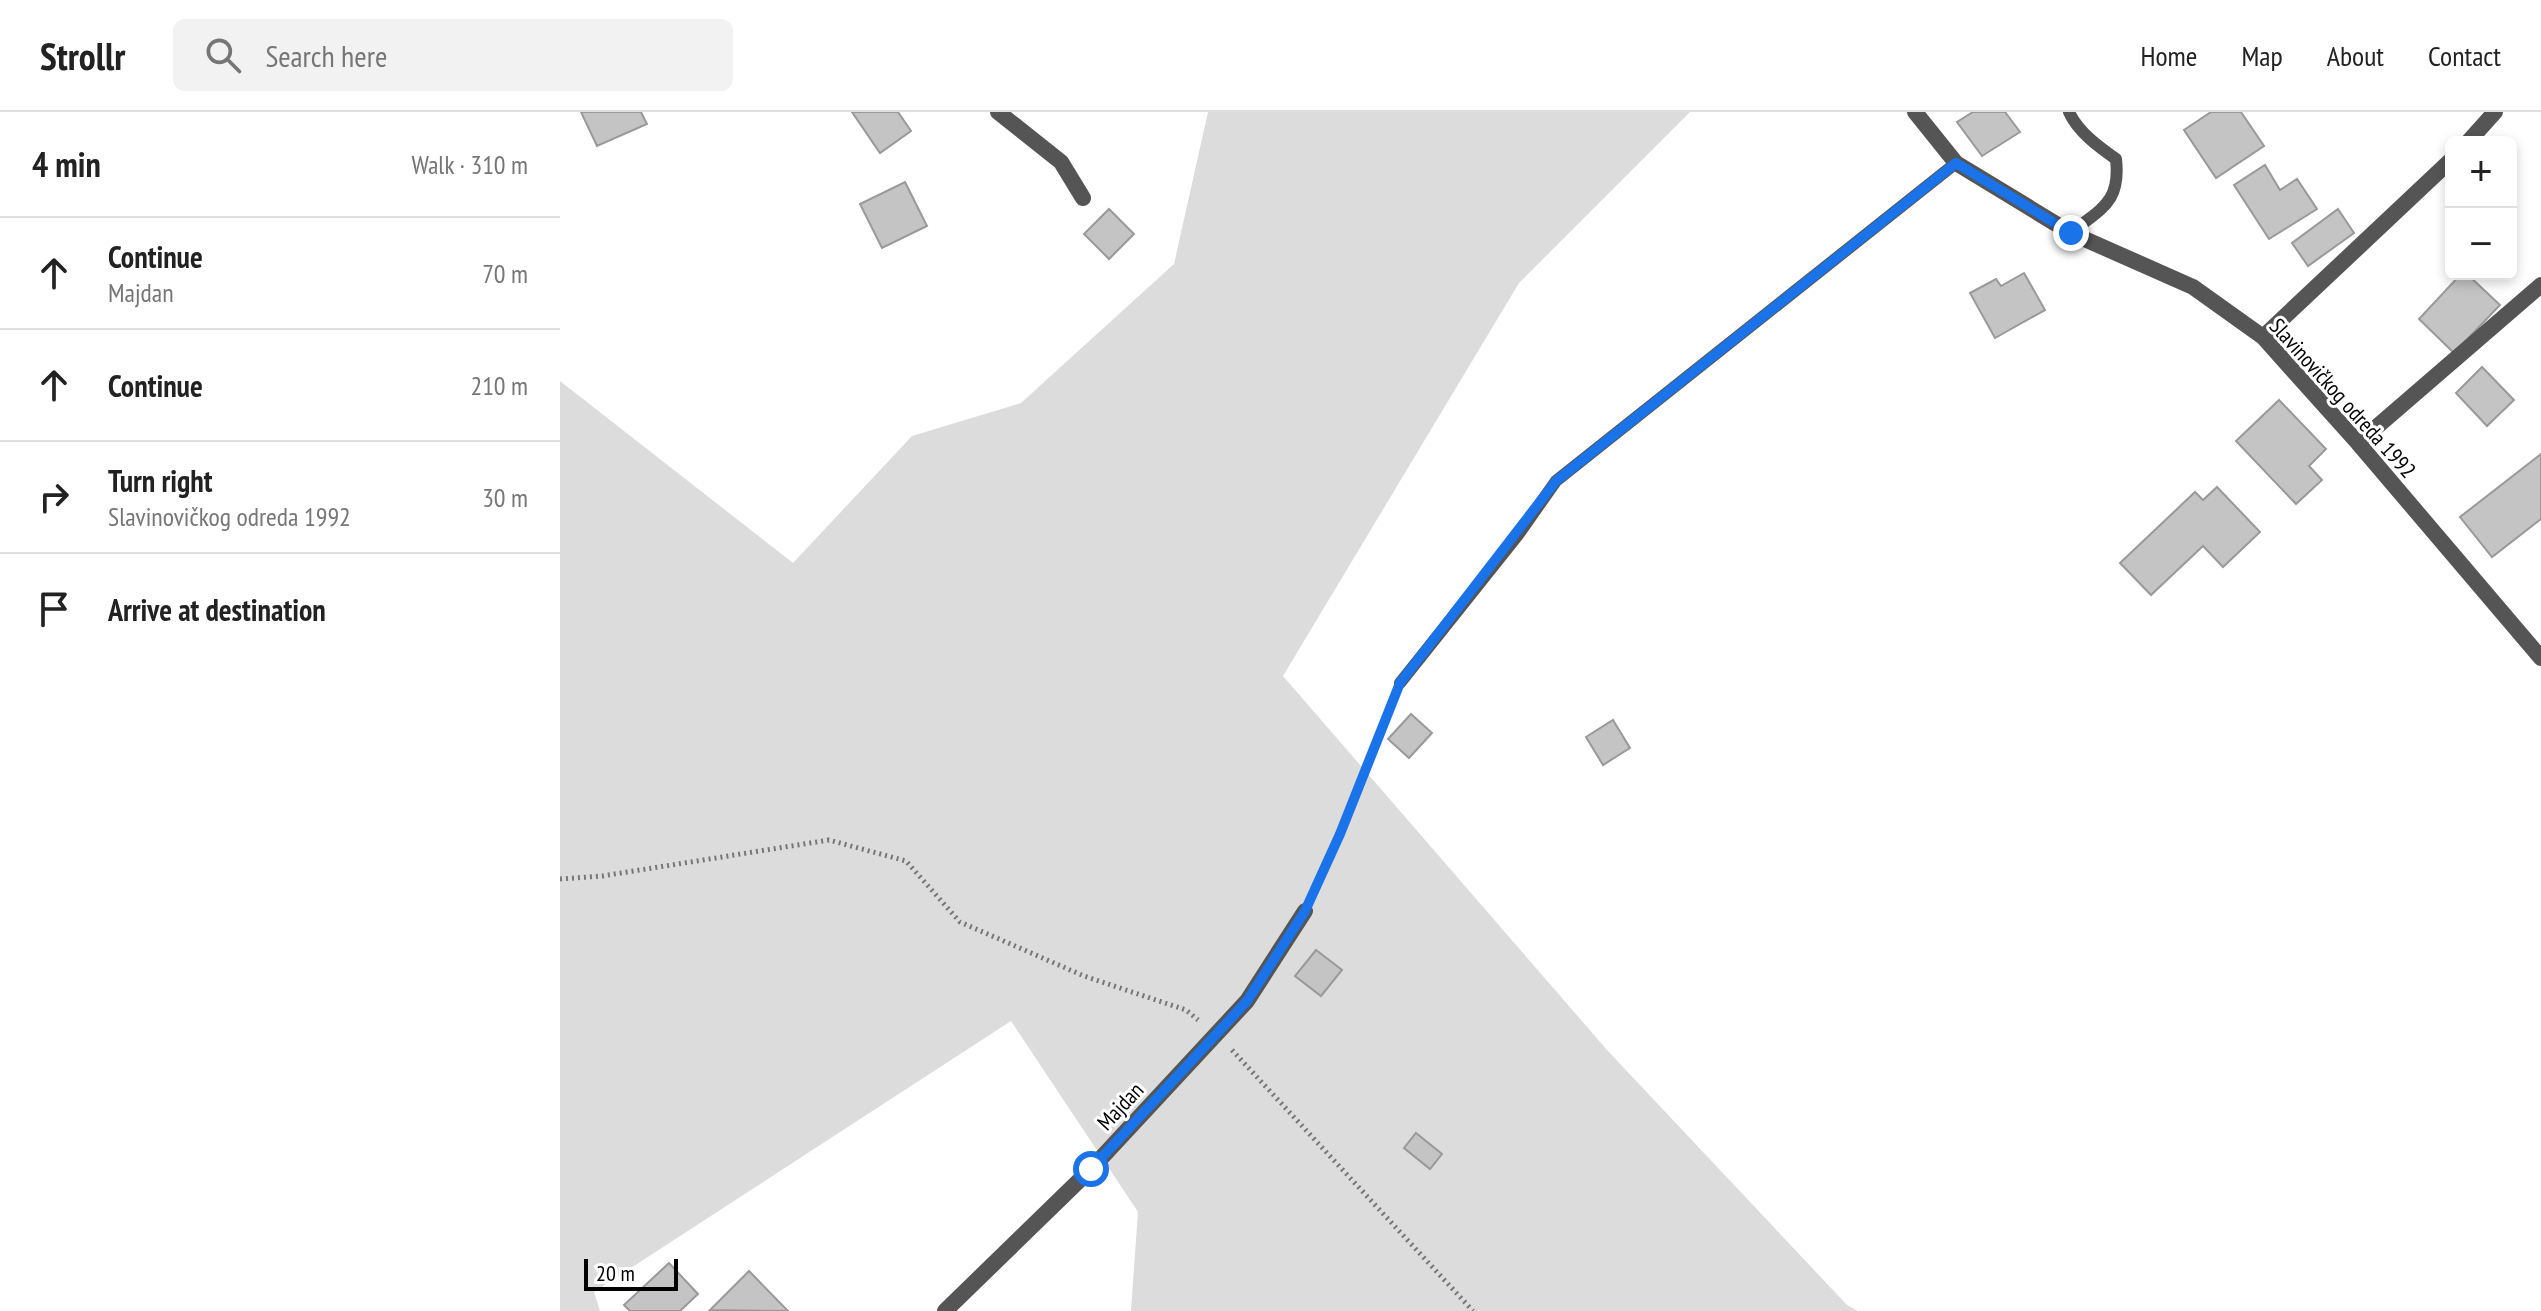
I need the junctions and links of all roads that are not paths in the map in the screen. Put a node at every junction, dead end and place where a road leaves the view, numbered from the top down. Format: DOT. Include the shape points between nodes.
graph roads {
  1 [pos="998,112"];
  2 [pos="1915,112"];
  3 [pos="2069,112"];
  4 [pos="2495,112"];
  5 [pos="2473,136"];
  6 [pos="1956,163"];
  7 [pos="2445,166"];
  8 [pos="1083,198"];
  9 [pos="2071,233"];
  10 [pos="2541,285"];
  11 [pos="2263,337"];
  12 [pos="2358,443"];
  13 [pos="2541,658"];
  14 [pos="1400,683"];
  15 [pos="1305,911"];
  16 [pos="945,1311"];
  1 -- 8 [label="street" via="1061,162"];
  2 -- 6 [label="street, Slavinovičkog odreda 1992"];
  3 -- 9 [label="lane" via="2116,159 2119,183 2109,202"];
  4 -- 5 [label="street"];
  6 -- 9 [label="street, Slavinovičkog odreda 1992"];
  6 -- 14 [label="lane" via="1556,481"];
  7 -- 11 [label="street, Slavinovičkog odreda 1992"];
  9 -- 11 [label="street, Slavinovičkog odreda 1992" via="2193,287"];
  10 -- 12 [label="street, Slavinovičkog odreda 1992"];
  11 -- 12 [label="street, Slavinovičkog odreda 1992"];
  12 -- 13 [label="street, Slavinovičkog odreda 1992"];
  15 -- 16 [label="street, Majdan" via="1247,1001 1091,1169"];
}
